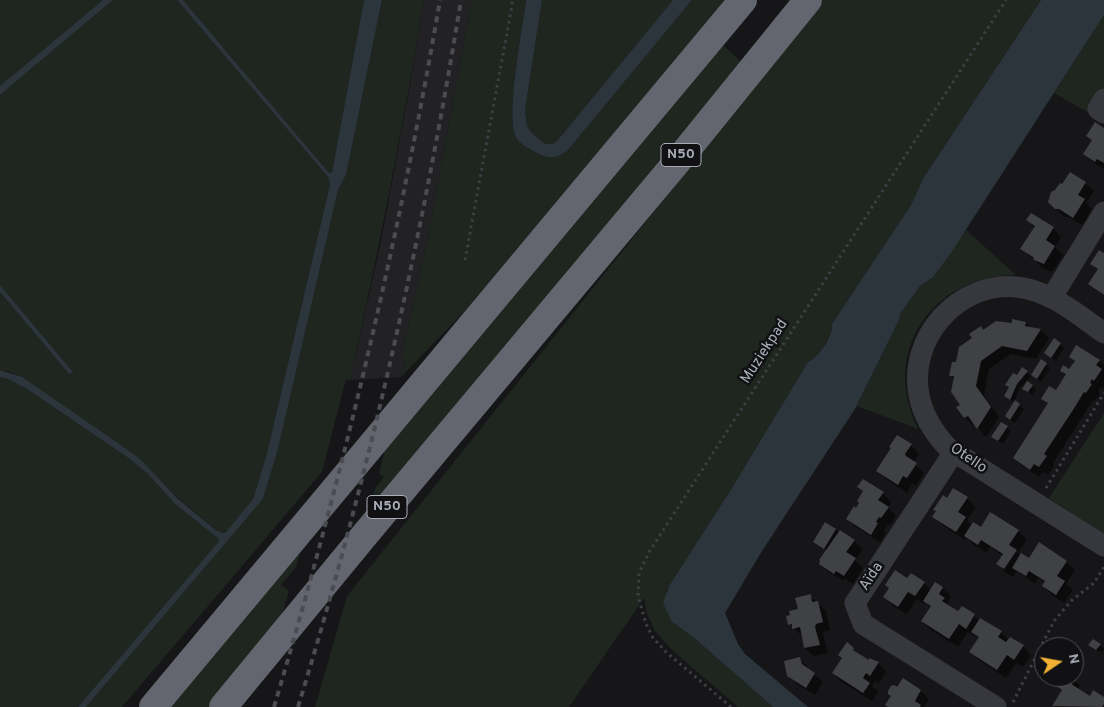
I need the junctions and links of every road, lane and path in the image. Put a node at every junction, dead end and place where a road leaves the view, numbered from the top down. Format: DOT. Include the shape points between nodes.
graph roads {
  1 [pos="513,0"];
  2 [pos="743,0"];
  3 [pos="808,0"];
  4 [pos="1006,0"];
  5 [pos="1104,100"];
  6 [pos="1104,113"];
  7 [pos="1104,212"];
  8 [pos="466,260"];
  9 [pos="1052,297"];
  10 [pos="1104,333"];
  11 [pos="1104,393"];
  12 [pos="954,452"];
  13 [pos="1036,503"];
  14 [pos="1104,546"];
  15 [pos="1104,567"];
  16 [pos="153,707"];
  17 [pos="224,707"];
  18 [pos="731,707"];
  19 [pos="996,707"];
  20 [pos="1010,707"];
  1 -- 8 [label="path"];
  2 -- 16 [label="highway"];
  3 -- 17 [label="highway, N50"];
  4 -- 18 [label="path, Muziekpad" via="649,552 639,573 641,611 653,638"];
  5 -- 6 [label="street" via="1098,109"];
  7 -- 9 [label="street"];
  9 -- 10 [label="street, Otello"];
  9 -- 12 [label="street, Otello" via="1015,287 990,289 966,298 936,323 922,350 919,395 929,423"];
  11 -- 13 [label="path"];
  12 -- 13 [label="street, Otello"];
  12 -- 19 [label="street, Aïda" via="856,603 863,624"];
  13 -- 14 [label="street, Otello"];
  15 -- 20 [label="path" via="1094,583 1071,601 1054,621"];
}
